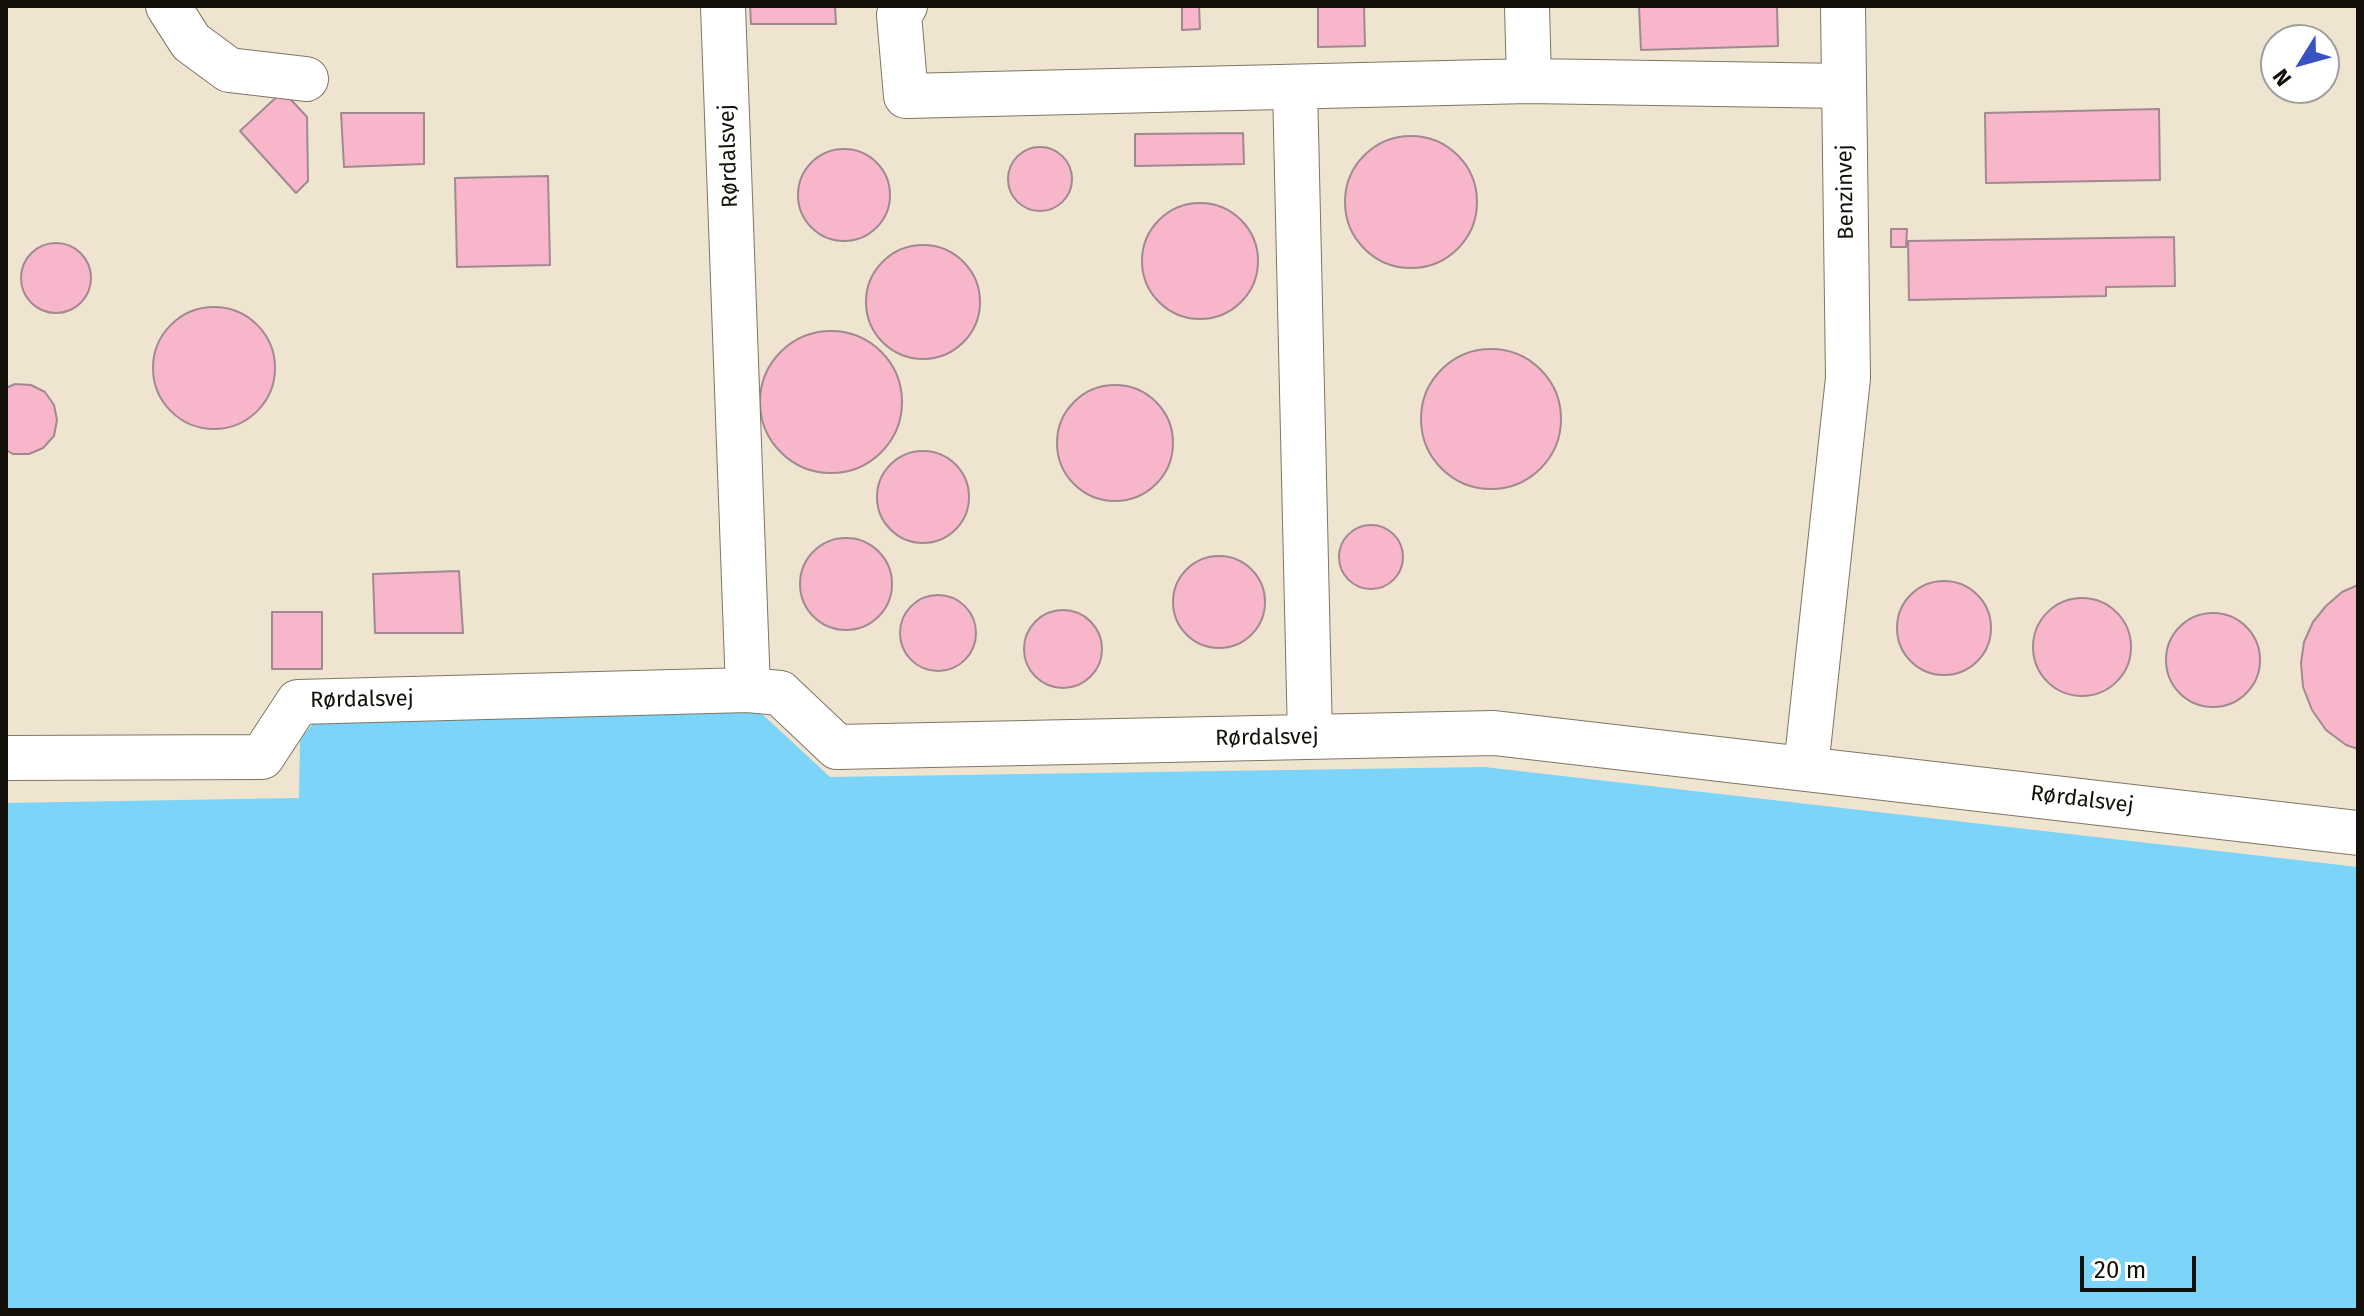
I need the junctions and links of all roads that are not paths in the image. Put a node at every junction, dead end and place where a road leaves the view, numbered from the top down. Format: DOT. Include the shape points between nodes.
graph roads {
  1 [pos="168,6"];
  2 [pos="723,6"];
  3 [pos="905,6"];
  4 [pos="1527,6"];
  5 [pos="1843,6"];
  6 [pos="306,79"];
  7 [pos="1529,81"];
  8 [pos="1844,86"];
  9 [pos="1295,87"];
  10 [pos="748,690"];
  11 [pos="1310,737"];
  12 [pos="6,758"];
  13 [pos="1806,768"];
  14 [pos="2358,833"];
  1 -- 6 [label="street" via="191,42 229,70"];
  2 -- 10 [label="street, Rørdalsvej"];
  3 -- 9 [label="street" via="899,15 906,96"];
  4 -- 7 [label="street"];
  5 -- 8 [label="street, Benzinvej"];
  7 -- 8 [label="street"];
  7 -- 9 [label="street"];
  8 -- 13 [label="street, Benzinvej" via="1848,378"];
  9 -- 11 [label="street"];
  10 -- 11 [label="street, Rørdalsvej" via="780,693 837,747"];
  10 -- 12 [label="street, Rørdalsvej" via="298,702 262,757"];
  11 -- 13 [label="street, Rørdalsvej" via="1494,733"];
  13 -- 14 [label="street, Rørdalsvej"];
}
